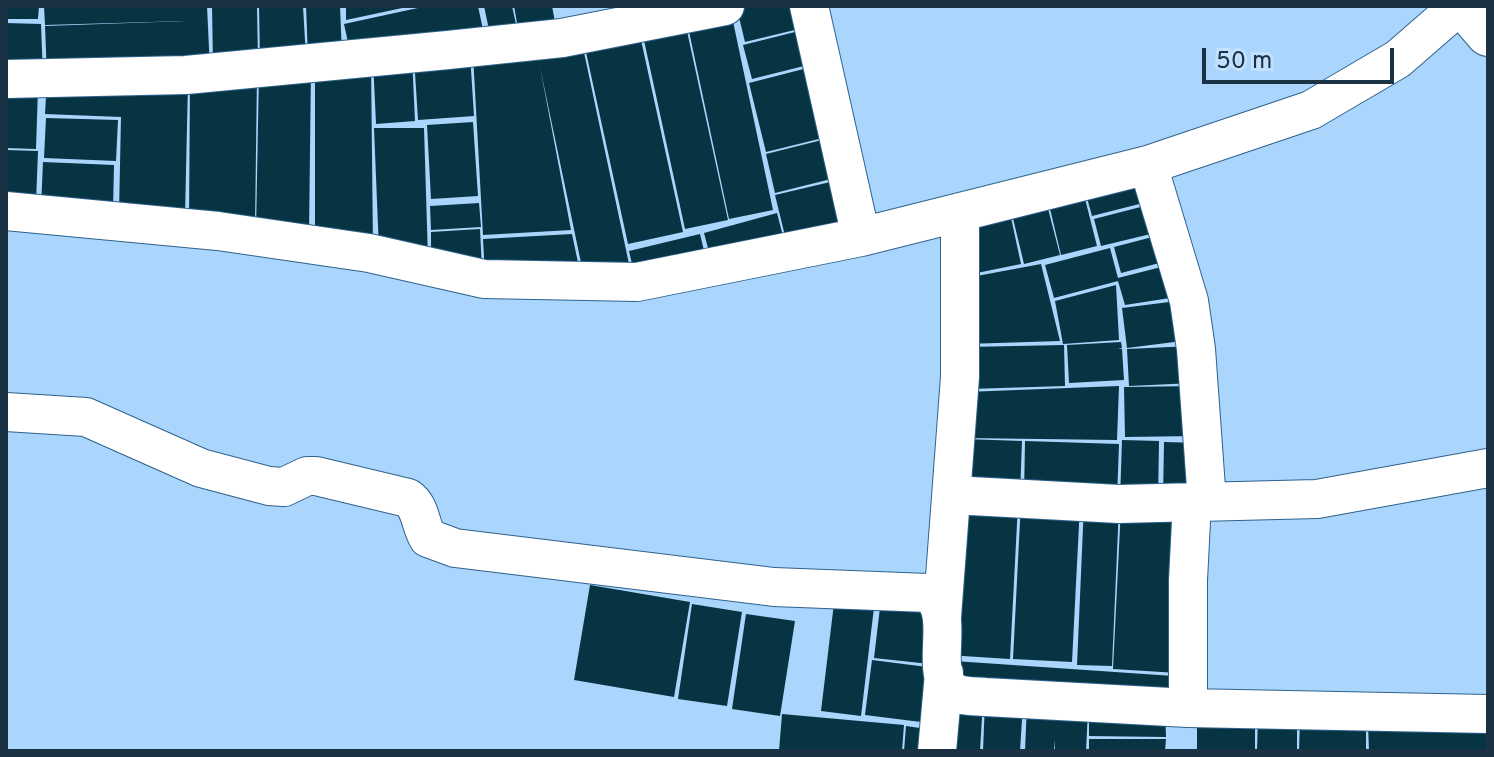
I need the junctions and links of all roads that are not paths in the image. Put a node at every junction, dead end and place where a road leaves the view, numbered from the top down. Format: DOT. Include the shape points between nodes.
graph roads {
  1 [pos="725,6"];
  2 [pos="809,6"];
  3 [pos="1461,6"];
  4 [pos="559,22"];
  5 [pos="1488,34"];
  6 [pos="6,79"];
  7 [pos="1148,165"];
  8 [pos="6,211"];
  9 [pos="960,212"];
  10 [pos="861,237"];
  11 [pos="6,412"];
  12 [pos="1488,468"];
  13 [pos="952,495"];
  14 [pos="1200,502"];
  15 [pos="942,617"];
  16 [pos="944,673"];
  17 [pos="1188,708"];
  18 [pos="1488,714"];
  19 [pos="937,751"];
  1 -- 4 [label="street"];
  2 -- 10 [label="street"];
  3 -- 5 [label="main road"];
  3 -- 7 [label="street" via="1398,59 1311,110"];
  4 -- 6 [label="street" via="186,75"];
  7 -- 9 [label="street"];
  7 -- 14 [label="street" via="1189,301 1196,349"];
  8 -- 10 [label="street" via="218,231 369,253 484,279 637,282"];
  9 -- 10 [label="street"];
  9 -- 13 [label="street" via="960,377"];
  11 -- 15 [label="street" via="86,417 201,468 269,486 284,487 316,476 408,498 428,538 455,548 774,587 928,593"];
  12 -- 14 [label="street" via="1317,499"];
  13 -- 14 [label="street" via="1119,504"];
  13 -- 15 [label="street"];
  14 -- 17 [label="street" via="1188,580"];
  15 -- 16 [label="street"];
  16 -- 17 [label="street" via="953,692 968,695"];
  16 -- 19 [label="street"];
  17 -- 18 [label="street"];
}
